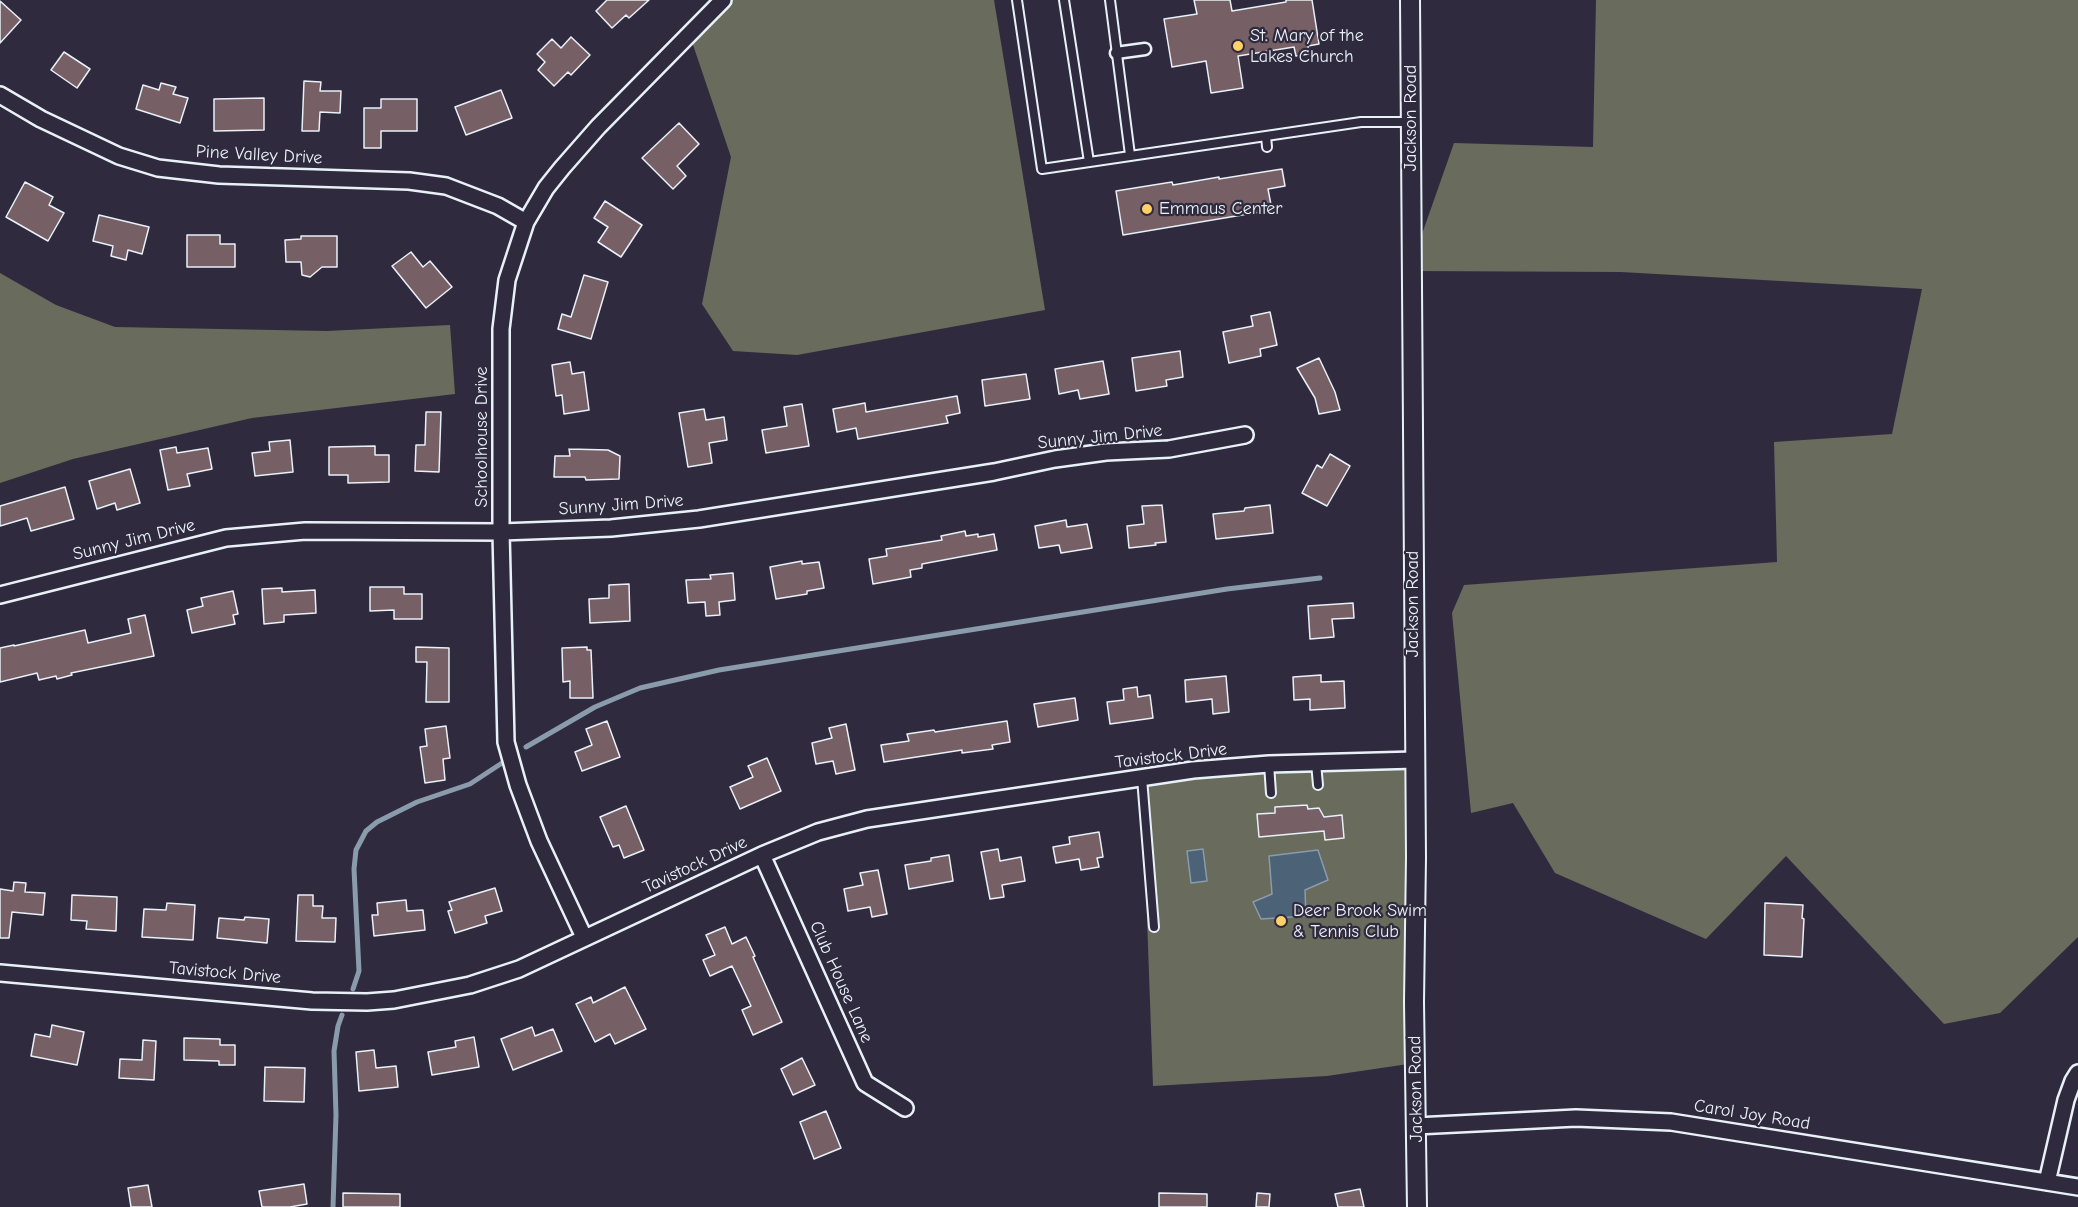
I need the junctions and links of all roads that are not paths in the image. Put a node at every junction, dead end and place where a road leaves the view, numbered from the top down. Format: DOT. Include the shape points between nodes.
graph roads {
  1 [pos="723,0"];
  2 [pos="1017,0"];
  3 [pos="1064,0"];
  4 [pos="1110,0"];
  5 [pos="1410,0"];
  6 [pos="1145,49"];
  7 [pos="1116,53"];
  8 [pos="0,95"];
  9 [pos="1411,122"];
  10 [pos="1266,136"];
  11 [pos="1267,147"];
  12 [pos="1130,156"];
  13 [pos="1089,162"];
  14 [pos="525,222"];
  15 [pos="1245,435"];
  16 [pos="501,532"];
  17 [pos="0,595"];
  18 [pos="1414,760"];
  19 [pos="1316,763"];
  20 [pos="1269,764"];
  21 [pos="1142,778"];
  22 [pos="1318,785"];
  23 [pos="1271,793"];
  24 [pos="762,855"];
  25 [pos="1154,927"];
  26 [pos="584,937"];
  27 [pos="0,973"];
  28 [pos="2078,1073"];
  29 [pos="905,1108"];
  30 [pos="1416,1126"];
  31 [pos="2047,1182"];
  32 [pos="2078,1187"];
  33 [pos="1417,1207"];
  1 -- 14 [label="street, Schoolhouse Drive" via="578,148"];
  2 -- 13 [label="lane" via="1042,169"];
  3 -- 13 [label="lane"];
  4 -- 7 [label="lane"];
  5 -- 9 [label="street, Jackson Road"];
  6 -- 7 [label="street"];
  7 -- 12 [label="lane"];
  8 -- 14 [label="street, Pine Valley Drive" via="119,156 158,168 219,175 398,180 446,186 498,206"];
  9 -- 10 [label="lane" via="1361,122"];
  9 -- 18 [label="street, Jackson Road"];
  10 -- 11 [label="lane"];
  10 -- 12 [label="lane"];
  12 -- 13 [label="lane"];
  14 -- 16 [label="street, Schoolhouse Drive" via="503,306"];
  15 -- 16 [label="street, Sunny Jim Drive" via="1169,449 1055,459 699,519 611,528"];
  16 -- 17 [label="street, Sunny Jim Drive" via="305,531 226,538"];
  16 -- 26 [label="street, Schoolhouse Drive" via="506,742 539,842"];
  18 -- 19 [label="street, Tavistock Drive"];
  18 -- 30 [label="street, Jackson Road"];
  19 -- 20 [label="street, Tavistock Drive"];
  19 -- 22 [label="lane"];
  20 -- 21 [label="street, Tavistock Drive"];
  20 -- 23 [label="lane"];
  21 -- 24 [label="street, Tavistock Drive" via="867,819 818,832"];
  21 -- 25 [label="lane"];
  24 -- 26 [label="street, Tavistock Drive"];
  24 -- 29 [label="street, Club House Lane" via="865,1083"];
  26 -- 27 [label="street, Tavistock Drive" via="519,969 470,985 367,1002 312,1001"];
  28 -- 31 [label="street" via="2067,1100"];
  30 -- 31 [label="street, Carol Joy Road" via="1576,1118 1671,1122"];
  30 -- 33 [label="street, Jackson Road"];
  31 -- 32 [label="street, Carol Joy Road"];
}
